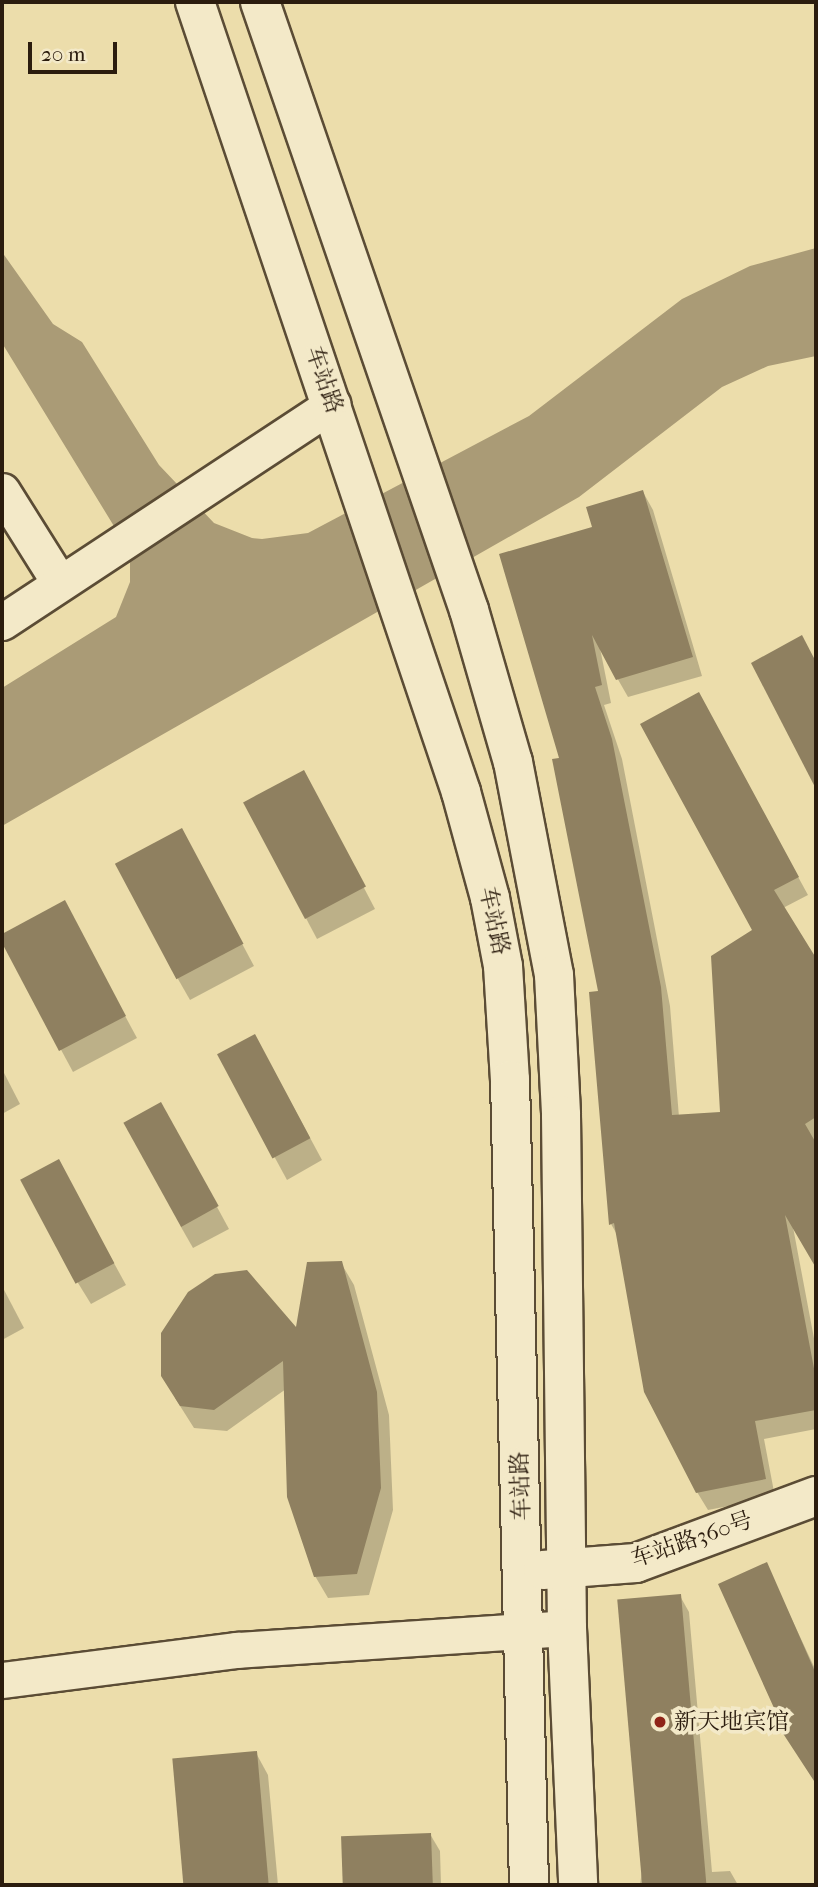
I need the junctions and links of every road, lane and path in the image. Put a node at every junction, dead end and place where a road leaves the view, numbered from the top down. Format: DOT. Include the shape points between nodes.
graph roads {
  1 [pos="195,2"];
  2 [pos="261,2"];
  3 [pos="333,404"];
  4 [pos="2,491"];
  5 [pos="59,582"];
  6 [pos="2,622"];
  7 [pos="816,1496"];
  8 [pos="523,1570"];
  9 [pos="568,1570"];
  10 [pos="567,1628"];
  11 [pos="521,1632"];
  12 [pos="2,1680"];
  13 [pos="529,1885"];
  14 [pos="578,1885"];
  1 -- 3 [label="main road, 车站路"];
  2 -- 9 [label="main road, 车站路" via="425,474 513,762 554,975"];
  3 -- 5 [label="street"];
  3 -- 8 [label="main road, 车站路" via="461,792 503,966 511,1094"];
  4 -- 5 [label="street"];
  5 -- 6 [label="street"];
  7 -- 9 [label="main road, 车站路360号" via="636,1563"];
  8 -- 9 [label="main road, 车站路360号"];
  8 -- 11 [label="main road, 车站路"];
  9 -- 10 [label="main road, 车站路"];
  10 -- 11 [label="street"];
  10 -- 14 [label="main road, 车站路"];
  11 -- 12 [label="street" via="237,1650"];
  11 -- 13 [label="main road, 车站路"];
}
